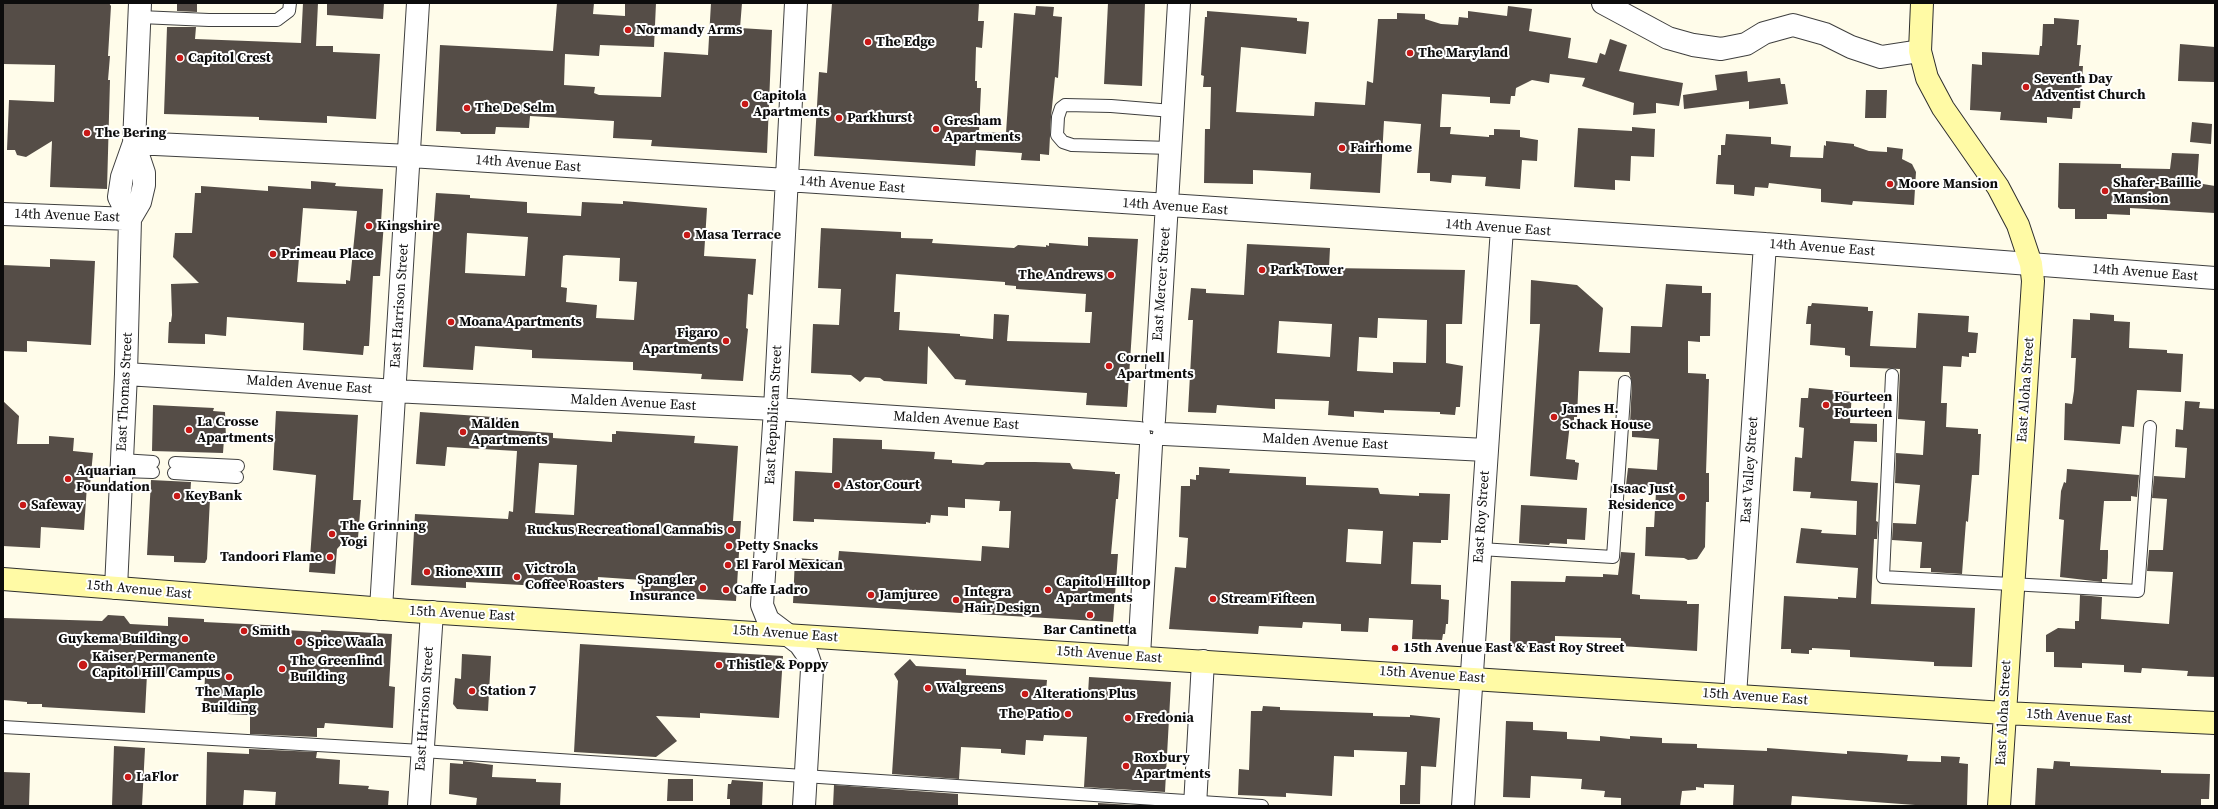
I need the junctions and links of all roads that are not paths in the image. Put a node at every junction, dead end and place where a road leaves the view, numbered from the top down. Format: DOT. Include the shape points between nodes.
graph roads {
  1 [pos="290,3"];
  2 [pos="418,3"];
  3 [pos="796,3"];
  4 [pos="1179,3"];
  5 [pos="1603,3"];
  6 [pos="1922,3"];
  7 [pos="140,10"];
  8 [pos="1920,51"];
  9 [pos="1172,111"];
  10 [pos="134,143"];
  11 [pos="1170,148"];
  12 [pos="410,156"];
  13 [pos="786,180"];
  14 [pos="1167,206"];
  15 [pos="3,214"];
  16 [pos="130,219"];
  17 [pos="1502,228"];
  18 [pos="1765,244"];
  19 [pos="2032,264"];
  20 [pos="2215,278"];
  21 [pos="126,374"];
  22 [pos="1892,375"];
  23 [pos="1625,382"];
  24 [pos="395,391"];
  25 [pos="775,409"];
  26 [pos="2150,427"];
  27 [pos="1152,433"];
  28 [pos="1486,450"];
  29 [pos="121,465"];
  30 [pos="153,467"];
  31 [pos="174,468"];
  32 [pos="237,471"];
  33 [pos="1480,549"];
  34 [pos="3,579"];
  35 [pos="2012,583"];
  36 [pos="116,588"];
  37 [pos="382,609"];
  38 [pos="432,612"];
  39 [pos="788,634"];
  40 [pos="1139,656"];
  41 [pos="1203,660"];
  42 [pos="1472,678"];
  43 [pos="1735,696"];
  44 [pos="2004,713"];
  45 [pos="2215,724"];
  46 [pos="3,726"];
  47 [pos="422,751"];
  48 [pos="806,776"];
  49 [pos="1195,804"];
  50 [pos="419,806"];
  51 [pos="804,806"];
  52 [pos="1262,806"];
  53 [pos="1463,806"];
  54 [pos="1999,806"];
  1 -- 7 [label="lane" via="289,11 278,20 209,20"];
  2 -- 12 [label="street, East Harrison Street"];
  3 -- 13 [label="street, East Republican Street"];
  4 -- 9 [label="street, East Mercer Street"];
  5 -- 8 [label="street" via="1668,38 1693,45 1721,49 1746,44 1764,33 1793,25 1825,34 1851,47 1881,57"];
  6 -- 8 [label="street, East Aloha Street"];
  7 -- 10 [label="street, East Thomas Street"];
  8 -- 19 [label="street, East Aloha Street" via="1928,78 1943,108 2002,194 2018,225"];
  9 -- 11 [label="street, East Mercer Street"];
  9 -- 11 [label="lane" via="1111,106 1065,106 1061,108 1058,117 1057,135 1063,142 1072,145"];
  10 -- 12 [label="street, 14th Avenue East"];
  10 -- 16 [label="street, East Thomas Street" via="122,177 119,197"];
  11 -- 14 [label="street, East Mercer Street"];
  12 -- 13 [label="street, 14th Avenue East"];
  12 -- 24 [label="street, East Harrison Street"];
  13 -- 14 [label="street, 14th Avenue East"];
  13 -- 25 [label="street, East Republican Street"];
  14 -- 17 [label="street, 14th Avenue East"];
  14 -- 27 [label="street, East Mercer Street"];
  15 -- 16 [label="street, 14th Avenue East"];
  16 -- 21 [label="street, East Thomas Street"];
  17 -- 18 [label="street, 14th Avenue East"];
  17 -- 28 [label="street, East Roy Street"];
  18 -- 19 [label="street, 14th Avenue East"];
  18 -- 43 [label="street, East Valley Street"];
  19 -- 20 [label="street, 14th Avenue East"];
  19 -- 35 [label="street, East Aloha Street" via="2033,281"];
  21 -- 24 [label="street, Malden Avenue East"];
  21 -- 29 [label="street, East Thomas Street"];
  22 -- 35 [label="lane" via="1883,577"];
  23 -- 33 [label="lane" via="1613,557"];
  24 -- 25 [label="street, Malden Avenue East"];
  24 -- 37 [label="street, East Harrison Street"];
  25 -- 27 [label="street, Malden Avenue East"];
  25 -- 39 [label="street, East Republican Street" via="762,605 768,620"];
  26 -- 35 [label="lane" via="2138,591"];
  27 -- 28 [label="street, Malden Avenue East"];
  27 -- 40 [label="street, East Mercer Street"];
  28 -- 33 [label="street, East Roy Street"];
  29 -- 30 [label="lane"];
  29 -- 36 [label="street, East Thomas Street"];
  31 -- 32 [label="lane"];
  33 -- 42 [label="street, East Roy Street"];
  34 -- 36 [label="street, 15th Avenue East"];
  35 -- 44 [label="street, East Aloha Street"];
  36 -- 37 [label="street, 15th Avenue East"];
  37 -- 38 [label="street, 15th Avenue East"];
  38 -- 39 [label="street, 15th Avenue East"];
  38 -- 47 [label="street, East Harrison Street"];
  39 -- 40 [label="street, 15th Avenue East"];
  39 -- 48 [label="street, East Republican Street" via="807,654 812,669"];
  40 -- 41 [label="street, 15th Avenue East"];
  41 -- 42 [label="street, 15th Avenue East"];
  41 -- 49 [label="street"];
  42 -- 43 [label="street, 15th Avenue East"];
  42 -- 53 [label="street, East Roy Street"];
  43 -- 44 [label="street, 15th Avenue East"];
  44 -- 45 [label="street, 15th Avenue East"];
  44 -- 54 [label="street, East Aloha Street"];
  46 -- 47 [label="lane"];
  47 -- 48 [label="lane"];
  47 -- 50 [label="street, East Harrison Street"];
  48 -- 49 [label="lane"];
  48 -- 51 [label="street, East Republican Street"];
  49 -- 52 [label="lane"];
}
